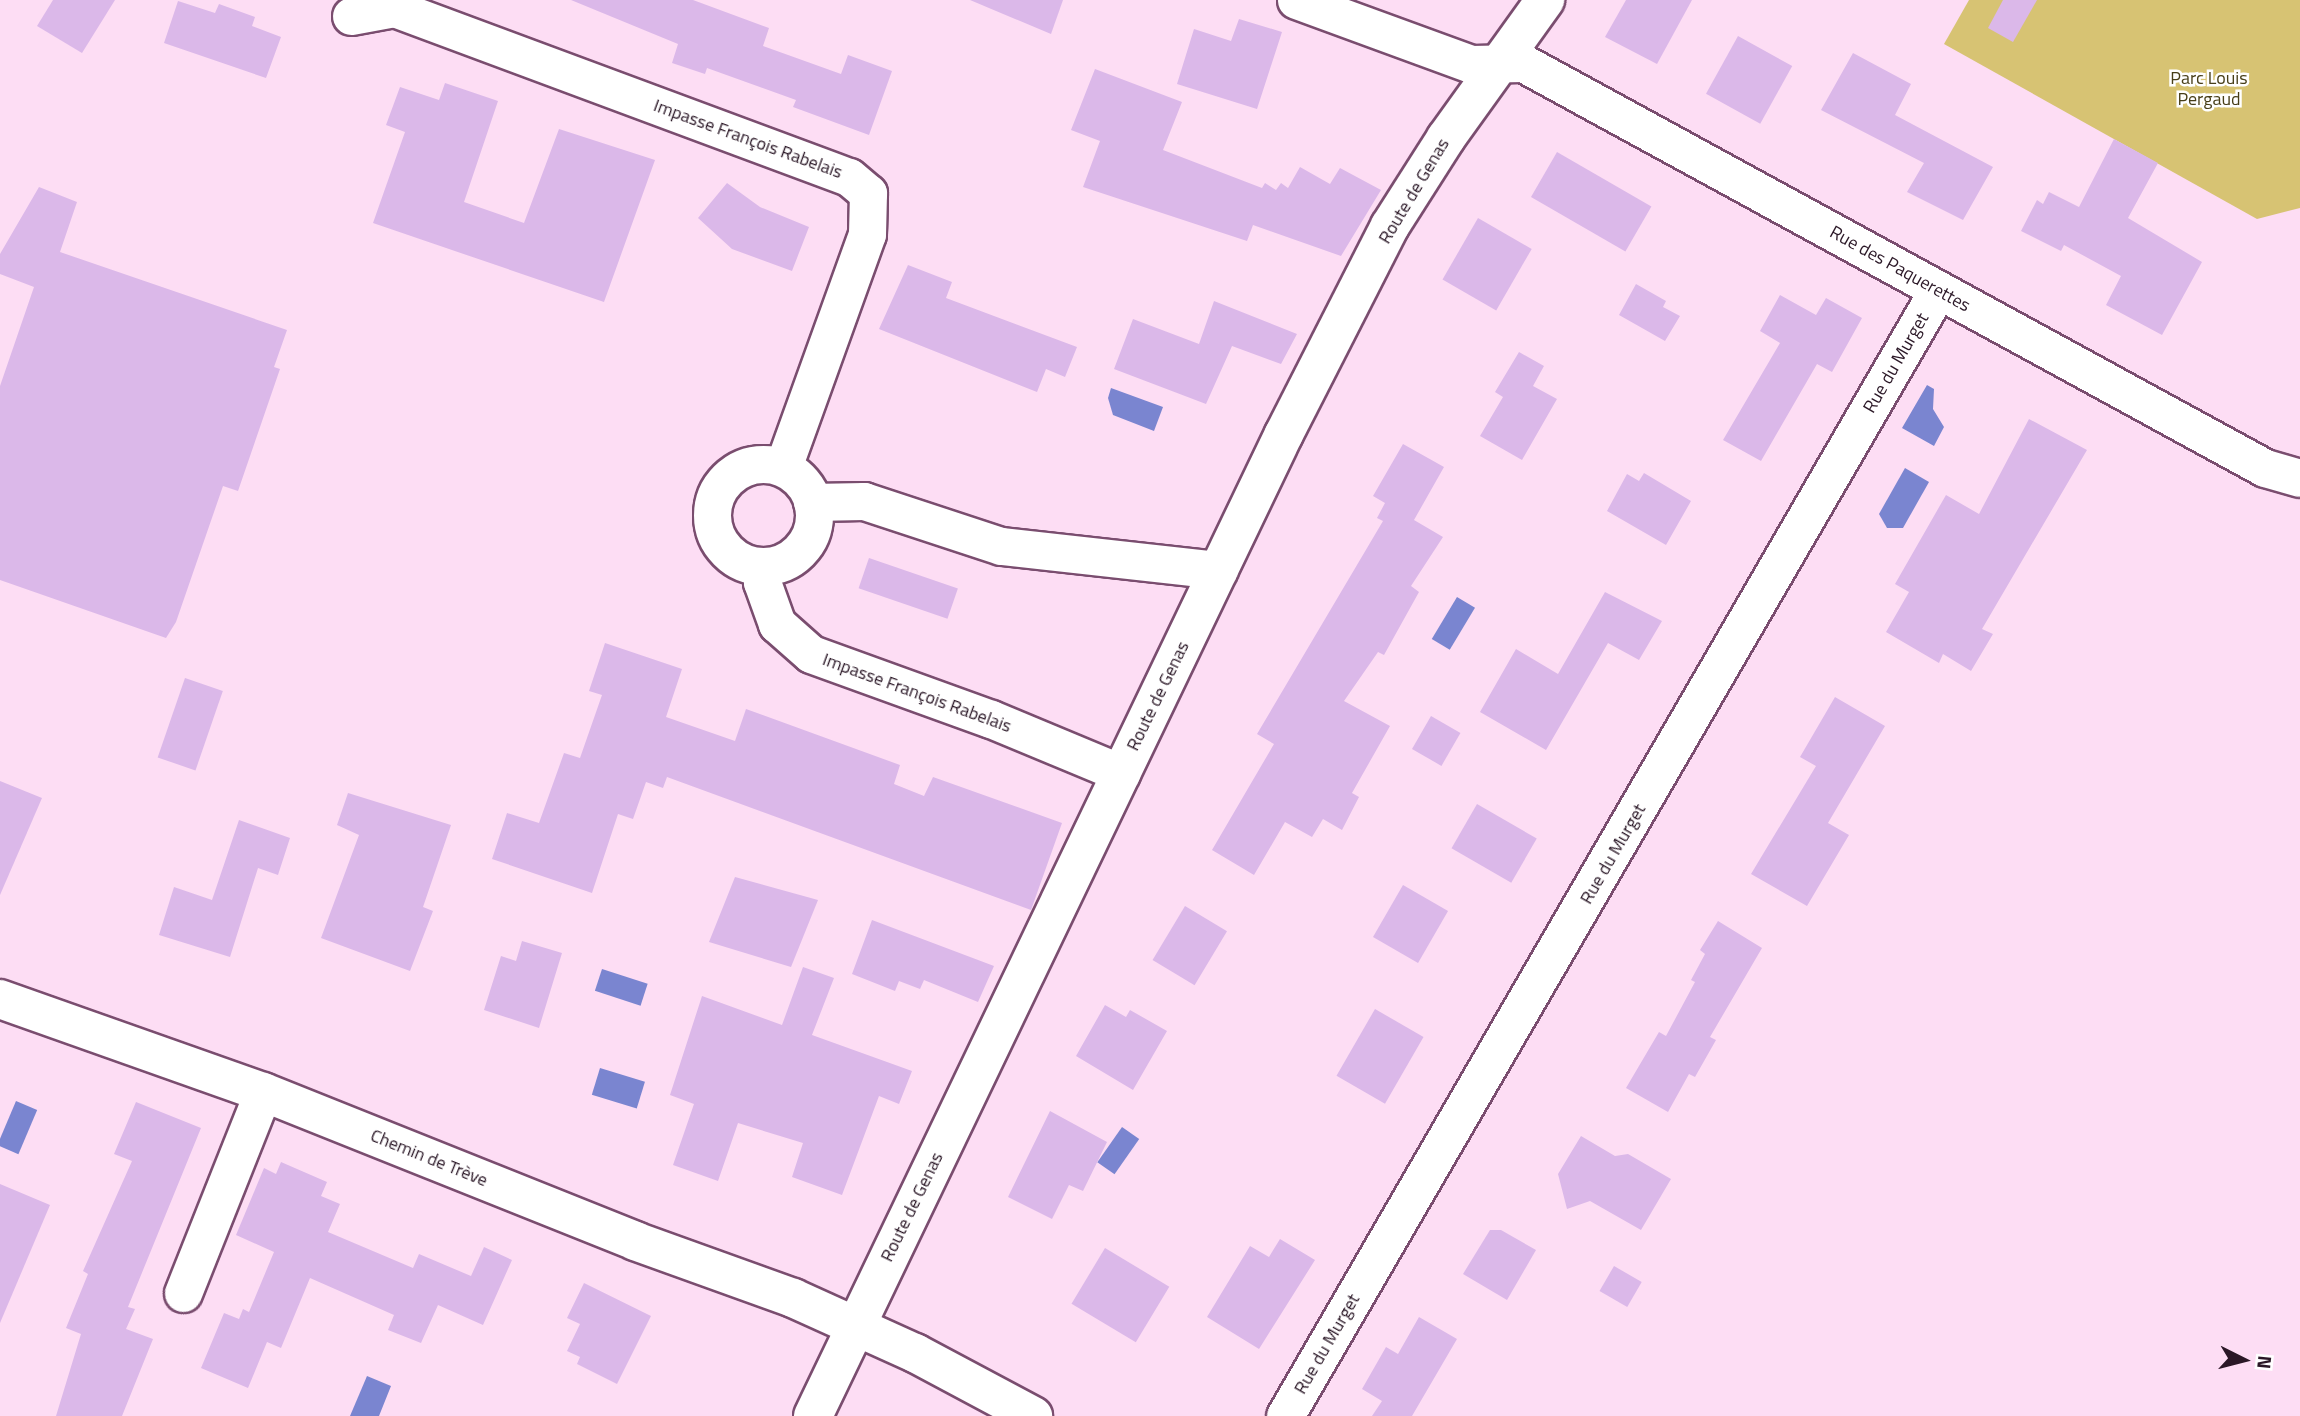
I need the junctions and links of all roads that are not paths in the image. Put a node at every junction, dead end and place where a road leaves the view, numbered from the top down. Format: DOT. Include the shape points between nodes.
graph roads {
  1 [pos="1296,0"];
  2 [pos="1545,0"];
  3 [pos="351,16"];
  4 [pos="1500,64"];
  5 [pos="1938,290"];
  6 [pos="783,467"];
  7 [pos="2300,478"];
  8 [pos="813,502"];
  9 [pos="763,566"];
  10 [pos="1219,570"];
  11 [pos="1121,773"];
  12 [pos="0,999"];
  13 [pos="263,1092"];
  14 [pos="183,1293"];
  15 [pos="855,1326"];
  16 [pos="813,1416"];
  17 [pos="1033,1416"];
  18 [pos="1285,1416"];
  1 -- 4 [label="street, Rue des Paquerettes" via="1471,64"];
  2 -- 4 [label="street, Route de Genas"];
  3 -- 6 [label="street, Impasse François Rabelais" via="394,8 849,177 868,193 867,234"];
  4 -- 5 [label="street, Rue des Paquerettes" via="1522,63"];
  4 -- 10 [label="street, Route de Genas" via="1390,226"];
  5 -- 7 [label="street, Rue des Paquerettes" via="2265,468"];
  5 -- 18 [label="street, Rue du Murget"];
  6 -- 8 [label="street" via="804,484"];
  6 -- 9 [label="street" via="749,466 734,473 714,499 712,515 722,545 740,560"];
  8 -- 9 [label="street" via="814,525 801,550 777,564"];
  8 -- 10 [label="street" via="864,501 1001,546"];
  9 -- 11 [label="street, Impasse François Rabelais" via="762,582 777,624 811,654"];
  10 -- 11 [label="street, Route de Genas"];
  11 -- 15 [label="street, Route de Genas"];
  12 -- 13 [label="street, Chemin de Trève"];
  13 -- 14 [label="street"];
  13 -- 15 [label="street, Chemin de Trève"];
  15 -- 16 [label="street, Route de Genas"];
  15 -- 17 [label="street, Chemin de Trève"];
}
